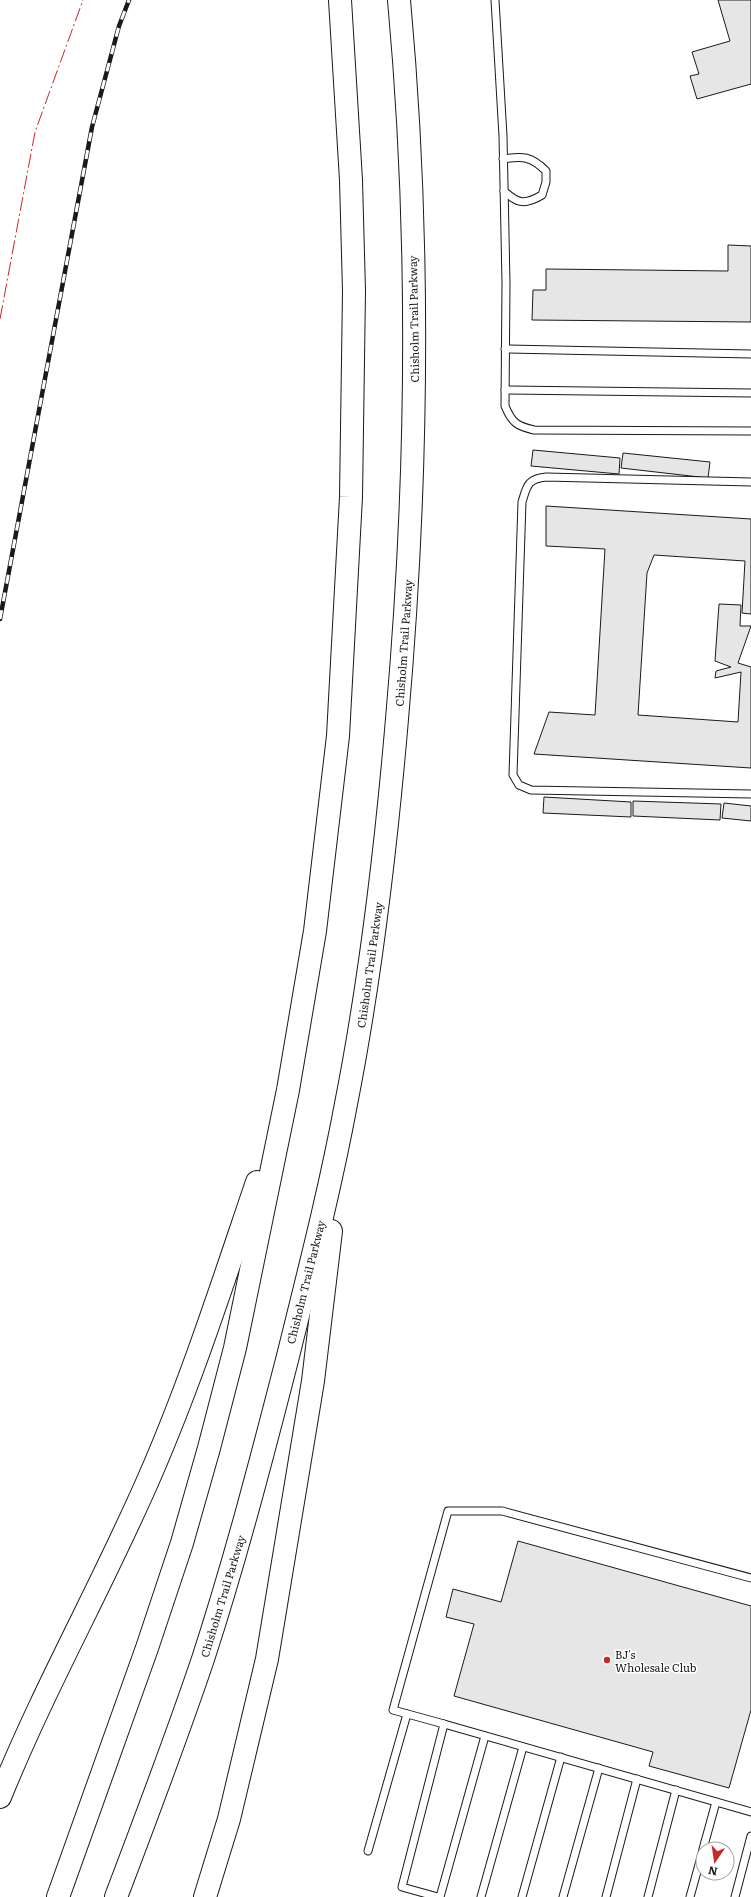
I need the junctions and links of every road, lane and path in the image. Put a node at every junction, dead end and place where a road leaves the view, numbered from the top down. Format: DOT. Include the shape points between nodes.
graph roads {
  1 [pos="340,0"];
  2 [pos="399,0"];
  3 [pos="495,0"];
  4 [pos="503,159"];
  5 [pos="504,191"];
  6 [pos="505,349"];
  7 [pos="751,354"];
  8 [pos="505,390"];
  9 [pos="751,393"];
  10 [pos="751,431"];
  11 [pos="751,482"];
  12 [pos="751,794"];
  13 [pos="288,1090"];
  14 [pos="346,1107"];
  15 [pos="751,1578"];
  16 [pos="407,1714"];
  17 [pos="444,1724"];
  18 [pos="486,1736"];
  19 [pos="524,1747"];
  20 [pos="561,1758"];
  21 [pos="599,1768"];
  22 [pos="637,1779"];
  23 [pos="676,1790"];
  24 [pos="0,1797"];
  25 [pos="716,1802"];
  26 [pos="751,1812"];
  27 [pos="751,1836"];
  28 [pos="705,1841"];
  29 [pos="368,1851"];
  30 [pos="695,1879"];
  31 [pos="58,1897"];
  32 [pos="116,1897"];
  33 [pos="205,1897"];
  34 [pos="439,1897"];
  35 [pos="481,1897"];
  36 [pos="522,1897"];
  37 [pos="563,1897"];
  38 [pos="606,1897"];
  39 [pos="648,1897"];
  40 [pos="690,1897"];
  41 [pos="735,1897"];
  1 -- 13 [label="highway" via="351,173 354,291 351,497 338,736 329,821 315,931"];
  2 -- 14 [label="highway, Chisholm Trail Parkway" via="412,238 415,339 414,445 404,640 392,780 373,940"];
  3 -- 4 [label="lane"];
  4 -- 5 [label="lane"];
  4 -- 5 [label="lane" via="520,157 537,162 546,171 542,195 532,201 514,200"];
  5 -- 6 [label="lane"];
  6 -- 7 [label="lane"];
  6 -- 8 [label="lane"];
  8 -- 9 [label="lane"];
  8 -- 10 [label="lane" via="505,406 511,419 521,427 534,430"];
  11 -- 12 [label="lane" via="546,477 535,478 527,485 522,502 513,775 519,784 531,790"];
  13 -- 24 [label="highway" via="213,1312 173,1420 127,1528 29,1728"];
  13 -- 31 [label="highway" via="235,1348 182,1543"];
  14 -- 32 [label="highway, Chisholm Trail Parkway" via="307,1281 245,1521 202,1663"];
  14 -- 33 [label="highway" via="313,1381 266,1659 230,1819"];
  15 -- 16 [label="lane" via="502,1511 448,1511 393,1710"];
  16 -- 17 [label="lane"];
  16 -- 29 [label="lane"];
  17 -- 18 [label="lane"];
  17 -- 34 [label="lane" via="402,1887"];
  18 -- 19 [label="lane"];
  18 -- 34 [label="lane"];
  19 -- 20 [label="lane"];
  19 -- 35 [label="lane"];
  20 -- 21 [label="lane"];
  20 -- 36 [label="lane"];
  21 -- 22 [label="lane"];
  21 -- 37 [label="lane"];
  22 -- 23 [label="lane"];
  22 -- 38 [label="lane"];
  23 -- 25 [label="lane"];
  23 -- 39 [label="lane"];
  25 -- 26 [label="lane"];
  25 -- 28 [label="lane"];
  27 -- 41 [label="lane"];
  30 -- 40 [label="lane"];
}
